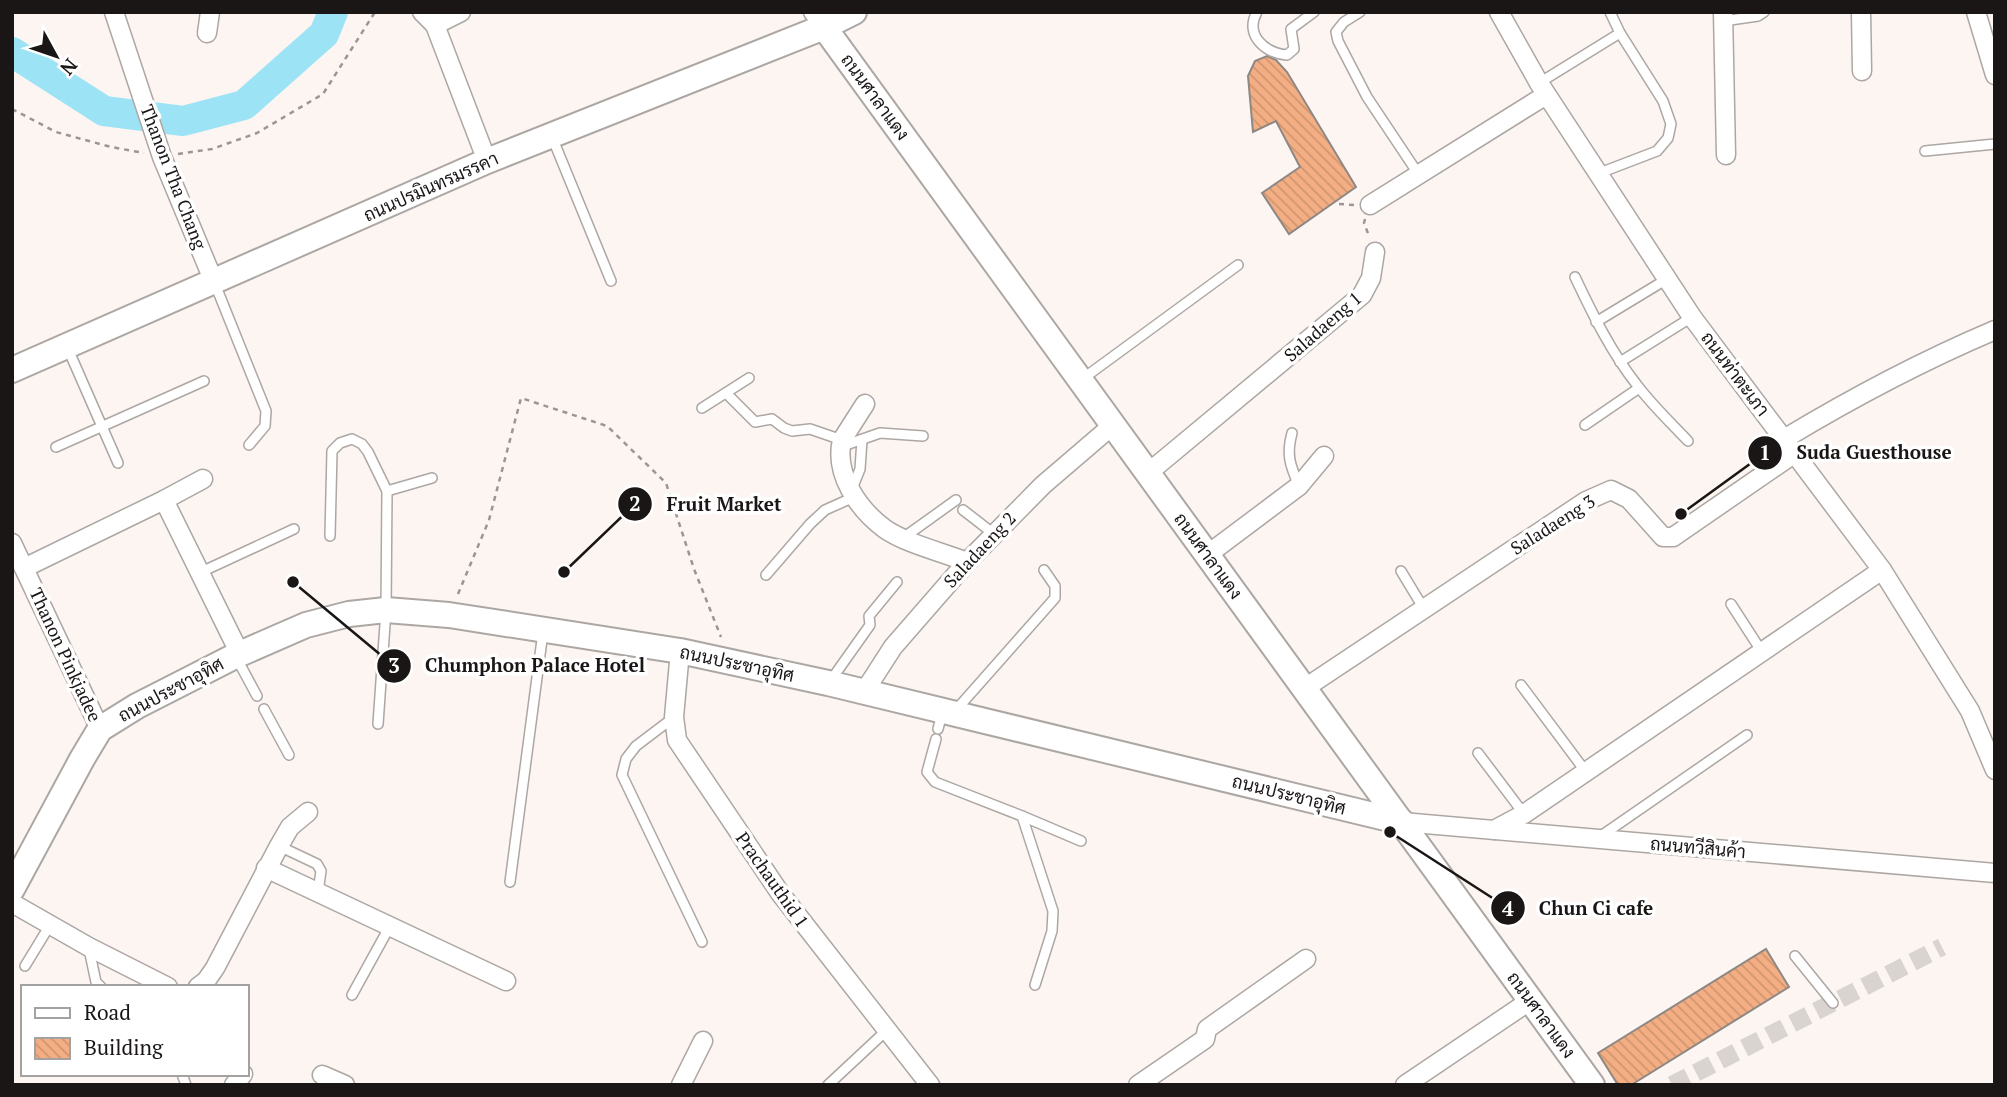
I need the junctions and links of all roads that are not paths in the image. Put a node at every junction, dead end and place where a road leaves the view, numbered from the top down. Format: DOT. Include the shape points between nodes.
graph roads {
  1 [pos="114,12"];
  2 [pos="210,12"];
  3 [pos="422,12"];
  4 [pos="461,12"];
  5 [pos="854,12"];
  6 [pos="1257,12"];
  7 [pos="1314,12"];
  8 [pos="1360,12"];
  9 [pos="1499,12"];
  10 [pos="1610,12"];
  11 [pos="1764,12"];
  12 [pos="1861,12"];
  13 [pos="1976,12"];
  14 [pos="1723,17"];
  15 [pos="818,20"];
  16 [pos="435,25"];
  17 [pos="207,33"];
  18 [pos="1620,33"];
  19 [pos="1862,71"];
  20 [pos="1995,75"];
  21 [pos="1542,89"];
  22 [pos="552,136"];
  23 [pos="1995,144"];
  24 [pos="1925,151"];
  25 [pos="1726,155"];
  26 [pos="487,161"];
  27 [pos="1597,174"];
  28 [pos="1419,175"];
  29 [pos="1370,205"];
  30 [pos="1376,252"];
  31 [pos="1238,265"];
  32 [pos="1576,277"];
  33 [pos="1667,279"];
  34 [pos="611,281"];
  35 [pos="214,282"];
  36 [pos="1692,317"];
  37 [pos="1596,322"];
  38 [pos="1995,330"];
  39 [pos="66,346"];
  40 [pos="1620,362"];
  41 [pos="12,370"];
  42 [pos="749,378"];
  43 [pos="1081,380"];
  44 [pos="204,381"];
  45 [pos="1639,388"];
  46 [pos="726,393"];
  47 [pos="865,404"];
  48 [pos="702,408"];
  49 [pos="1113,425"];
  50 [pos="1585,425"];
  51 [pos="102,427"];
  52 [pos="1292,433"];
  53 [pos="923,436"];
  54 [pos="862,440"];
  55 [pos="1688,441"];
  56 [pos="841,444"];
  57 [pos="249,445"];
  58 [pos="1790,446"];
  59 [pos="56,447"];
  60 [pos="1324,456"];
  61 [pos="118,463"];
  62 [pos="1148,473"];
  63 [pos="432,478"];
  64 [pos="204,479"];
  65 [pos="1298,486"];
  66 [pos="387,491"];
  67 [pos="853,494"];
  68 [pos="164,499"];
  69 [pos="956,500"];
  70 [pos="963,510"];
  71 [pos="294,529"];
  72 [pos="994,534"];
  73 [pos="330,536"];
  74 [pos="903,537"];
  75 [pos="12,543"];
  76 [pos="1208,555"];
  77 [pos="967,562"];
  78 [pos="24,568"];
  79 [pos="1044,570"];
  80 [pos="1882,570"];
  81 [pos="1401,571"];
  82 [pos="199,573"];
  83 [pos="766,575"];
  84 [pos="897,582"];
  85 [pos="1731,604"];
  86 [pos="1424,609"];
  87 [pos="386,610"];
  88 [pos="543,630"];
  89 [pos="680,651"];
  90 [pos="1762,652"];
  91 [pos="237,655"];
  92 [pos="828,684"];
  93 [pos="1521,685"];
  94 [pos="1304,688"];
  95 [pos="864,692"];
  96 [pos="257,696"];
  97 [pos="264,709"];
  98 [pos="674,717"];
  99 [pos="942,723"];
  100 [pos="378,724"];
  101 [pos="100,729"];
  102 [pos="1747,735"];
  103 [pos="1478,753"];
  104 [pos="289,755"];
  105 [pos="1995,770"];
  106 [pos="1586,772"];
  107 [pos="308,812"];
  108 [pos="1524,814"];
  109 [pos="1022,816"];
  110 [pos="1402,822"];
  111 [pos="1494,830"];
  112 [pos="1596,839"];
  113 [pos="1081,841"];
  114 [pos="279,846"];
  115 [pos="266,868"];
  116 [pos="1995,873"];
  117 [pos="510,882"];
  118 [pos="14,886"];
  119 [pos="318,892"];
  120 [pos="50,925"];
  121 [pos="390,926"];
  122 [pos="702,942"];
  123 [pos="89,947"];
  124 [pos="1796,956"];
  125 [pos="1306,959"];
  126 [pos="25,966"];
  127 [pos="506,981"];
  128 [pos="99,985"];
  129 [pos="164,985"];
  130 [pos="201,985"];
  131 [pos="1035,985"];
  132 [pos="352,995"];
  133 [pos="1531,1000"];
  134 [pos="1833,1003"];
  135 [pos="887,1030"];
  136 [pos="703,1041"];
  137 [pos="322,1075"];
  138 [pos="1417,1081"];
  139 [pos="345,1085"];
  140 [pos="681,1085"];
  141 [pos="828,1085"];
  142 [pos="930,1085"];
  143 [pos="1138,1085"];
  144 [pos="1592,1085"];
  1 -- 35 [label="street, Thanon Tha Chang" via="161,152"];
  2 -- 17 [label="street"];
  3 -- 16 [label="street"];
  4 -- 16 [label="street"];
  5 -- 15 [label="main road, ถนนปรมินทรมรรคา"];
  6 -- 7 [label="lane" via="1252,20 1258,40 1275,54 1287,55 1294,49 1291,29"];
  8 -- 28 [label="lane" via="1336,32 1338,41 1367,97"];
  9 -- 21 [label="street, ถนนท่าตะเภา"];
  10 -- 18 [label="lane"];
  11 -- 14 [label="lane"];
  12 -- 19 [label="street"];
  13 -- 20 [label="street"];
  14 -- 25 [label="street"];
  15 -- 22 [label="main road, ถนนปรมินทรมรรคา"];
  15 -- 43 [label="main road, ถนนศาลาแดง"];
  16 -- 26 [label="street"];
  18 -- 21 [label="lane"];
  18 -- 27 [label="lane" via="1663,100 1671,124 1668,138 1657,151"];
  21 -- 27 [label="street, ถนนท่าตะเภา"];
  21 -- 28 [label="street"];
  22 -- 26 [label="main road, ถนนปรมินทรมรรคา"];
  22 -- 34 [label="lane"];
  23 -- 24 [label="lane"];
  26 -- 35 [label="main road, ถนนปรมินทรมรรคา"];
  27 -- 33 [label="street, ถนนท่าตะเภา"];
  28 -- 29 [label="street"];
  30 -- 62 [label="street, Saladaeng 1" via="1362,295"];
  31 -- 43 [label="lane"];
  32 -- 37 [label="lane"];
  33 -- 36 [label="street, ถนนท่าตะเภา"];
  33 -- 37 [label="lane"];
  35 -- 39 [label="main road, ถนนปรมินทรมรรคา"];
  35 -- 57 [label="lane" via="267,411 265,426"];
  36 -- 40 [label="lane"];
  36 -- 58 [label="street, ถนนท่าตะเภา"];
  37 -- 40 [label="lane"];
  38 -- 58 [label="street" via="1845,402"];
  39 -- 41 [label="main road, ถนนปรมินทรมรรคา"];
  39 -- 51 [label="lane"];
  40 -- 45 [label="lane"];
  42 -- 46 [label="lane"];
  43 -- 49 [label="main road, ถนนศาลาแดง"];
  44 -- 51 [label="lane"];
  45 -- 50 [label="lane"];
  45 -- 55 [label="lane"];
  46 -- 48 [label="lane"];
  46 -- 56 [label="lane" via="755,422 772,419 784,428 810,429"];
  47 -- 56 [label="street"];
  49 -- 62 [label="main road, ถนนศาลาแดง"];
  49 -- 72 [label="street, Saladaeng 2"];
  51 -- 59 [label="lane"];
  51 -- 61 [label="lane"];
  52 -- 65 [label="lane" via="1288,449"];
  53 -- 54 [label="lane" via="880,433"];
  54 -- 56 [label="lane"];
  54 -- 67 [label="lane"];
  56 -- 67 [label="street" via="841,467"];
  58 -- 80 [label="street, ถนนท่าตะเภา"];
  58 -- 86 [label="street, Saladaeng 3" via="1673,537 1662,537 1629,499 1611,490 1586,501"];
  60 -- 65 [label="street"];
  62 -- 76 [label="main road, ถนนศาลาแดง"];
  63 -- 66 [label="lane"];
  64 -- 68 [label="street"];
  65 -- 76 [label="street"];
  66 -- 73 [label="lane" via="362,444 352,439 340,443 332,452"];
  66 -- 87 [label="lane"];
  67 -- 74 [label="street" via="874,519"];
  67 -- 83 [label="lane" via="825,510"];
  68 -- 78 [label="street"];
  68 -- 82 [label="street"];
  69 -- 74 [label="lane"];
  70 -- 72 [label="lane"];
  71 -- 82 [label="lane"];
  72 -- 77 [label="street, Saladaeng 2"];
  74 -- 77 [label="street"];
  75 -- 78 [label="street, Thanon Pinkjadee"];
  76 -- 94 [label="main road, ถนนศาลาแดง"];
  77 -- 95 [label="street, Saladaeng 2" via="893,647"];
  78 -- 101 [label="street, Thanon Pinkjadee"];
  79 -- 99 [label="lane" via="1055,586 1055,598"];
  80 -- 90 [label="street"];
  80 -- 105 [label="street, ถนนท่าตะเภา" via="1970,711"];
  81 -- 86 [label="lane"];
  82 -- 91 [label="street"];
  84 -- 92 [label="lane" via="869,616 870,625"];
  85 -- 90 [label="lane"];
  86 -- 94 [label="street, Saladaeng 3"];
  87 -- 88 [label="main road, ถนนประชาอุทิศ"];
  87 -- 91 [label="main road, ถนนประชาอุทิศ" via="306,625"];
  87 -- 100 [label="lane"];
  88 -- 89 [label="main road, ถนนประชาอุทิศ"];
  88 -- 117 [label="lane"];
  89 -- 92 [label="main road, ถนนประชาอุทิศ"];
  89 -- 98 [label="street, Prachauthid 1"];
  90 -- 106 [label="street"];
  91 -- 96 [label="lane"];
  91 -- 101 [label="main road, ถนนประชาอุทิศ"];
  92 -- 95 [label="main road, ถนนประชาอุทิศ"];
  93 -- 106 [label="lane"];
  94 -- 110 [label="main road, ถนนศาลาแดง"];
  95 -- 99 [label="main road, ถนนประชาอุทิศ"];
  97 -- 104 [label="lane"];
  98 -- 122 [label="lane" via="636,746 622,775"];
  98 -- 135 [label="street, Prachauthid 1" via="677,740 780,893"];
  99 -- 109 [label="lane" via="927,772 934,782"];
  99 -- 110 [label="main road, ถนนประชาอุทิศ"];
  101 -- 118 [label="main road, ถนนประชาอุทิศ"];
  102 -- 112 [label="lane"];
  103 -- 108 [label="lane"];
  106 -- 108 [label="street"];
  107 -- 114 [label="street" via="290,827"];
  108 -- 111 [label="street"];
  109 -- 113 [label="lane"];
  109 -- 131 [label="lane" via="1053,911 1052,931"];
  110 -- 111 [label="street, ถนนทวีสินค้า"];
  110 -- 133 [label="main road, ถนนศาลาแดง"];
  111 -- 112 [label="street, ถนนทวีสินค้า"];
  112 -- 116 [label="street, ถนนทวีสินค้า"];
  114 -- 115 [label="street"];
  114 -- 119 [label="lane" via="317,864 321,871"];
  115 -- 119 [label="street"];
  115 -- 130 [label="street" via="215,968"];
  118 -- 120 [label="street"];
  119 -- 121 [label="street"];
  120 -- 123 [label="street"];
  120 -- 126 [label="lane"];
  121 -- 127 [label="street"];
  121 -- 132 [label="lane"];
  123 -- 128 [label="lane"];
  123 -- 129 [label="street"];
  124 -- 134 [label="lane"];
  125 -- 143 [label="street"];
  133 -- 138 [label="street"];
  133 -- 144 [label="main road, ถนนศาลาแดง"];
  135 -- 141 [label="lane"];
  135 -- 142 [label="street, Prachauthid 1"];
  136 -- 140 [label="street"];
  137 -- 139 [label="street"];
}
